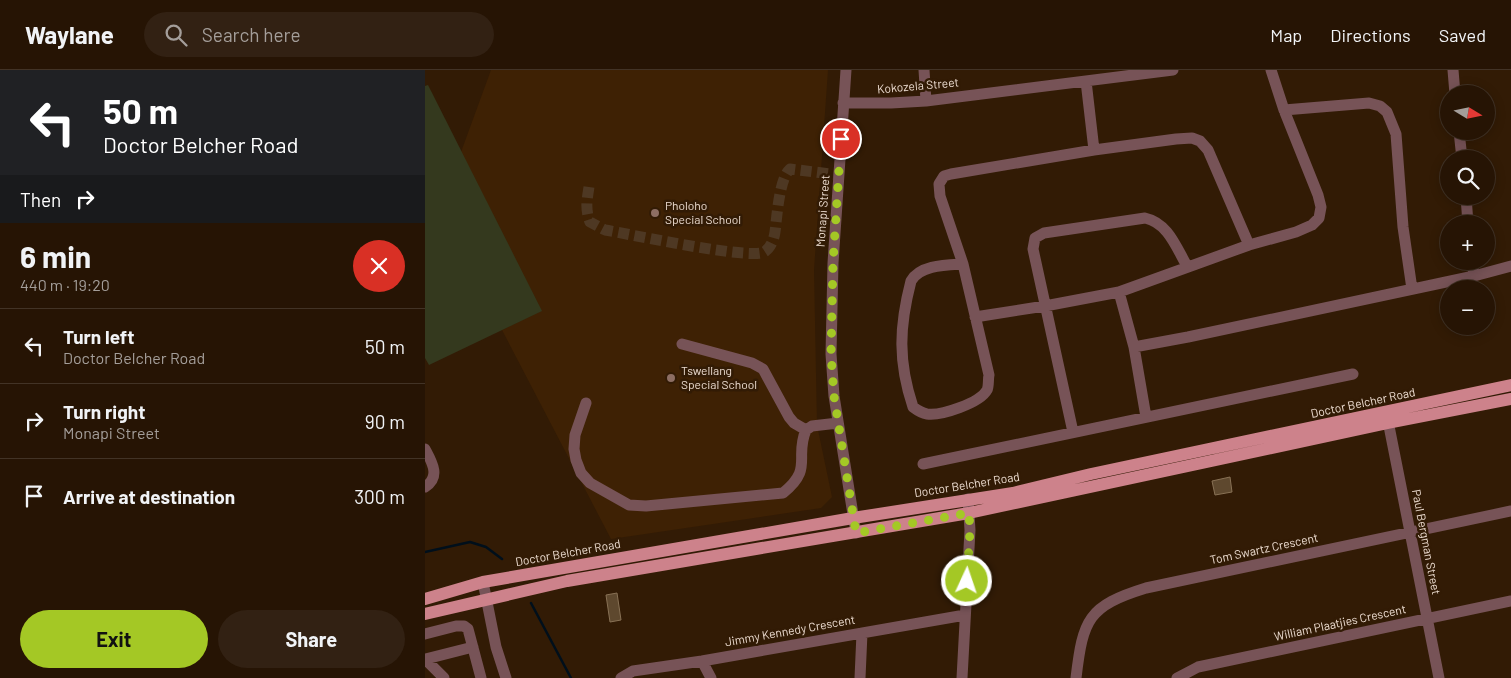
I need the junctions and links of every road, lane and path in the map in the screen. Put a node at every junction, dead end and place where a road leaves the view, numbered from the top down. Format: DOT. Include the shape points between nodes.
graph roads {
  1 [pos="846,70"];
  2 [pos="924,70"];
  3 [pos="1173,70"];
  4 [pos="1271,70"];
  5 [pos="1453,70"];
  6 [pos="1086,81"];
  7 [pos="1454,85"];
  8 [pos="926,101"];
  9 [pos="843,103"];
  10 [pos="1284,110"];
  11 [pos="1094,150"];
  12 [pos="1249,245"];
  13 [pos="963,264"];
  14 [pos="1187,266"];
  15 [pos="1511,266"];
  16 [pos="1473,270"];
  17 [pos="1474,276"];
  18 [pos="1413,289"];
  19 [pos="1119,292"];
  20 [pos="1045,306"];
  21 [pos="975,317"];
  22 [pos="682,344"];
  23 [pos="1133,346"];
  24 [pos="1353,374"];
  25 [pos="1511,385"];
  26 [pos="1511,399"];
  27 [pos="587,403"];
  28 [pos="1146,417"];
  29 [pos="1387,418"];
  30 [pos="838,423"];
  31 [pos="806,430"];
  32 [pos="1073,432"];
  33 [pos="425,449"];
  34 [pos="923,464"];
  35 [pos="425,487"];
  36 [pos="968,499"];
  37 [pos="1511,512"];
  38 [pos="969,513"];
  39 [pos="853,518"];
  40 [pos="856,533"];
  41 [pos="1410,533"];
  42 [pos="483,582"];
  43 [pos="425,599"];
  44 [pos="485,599"];
  45 [pos="1511,601"];
  46 [pos="425,614"];
  47 [pos="965,614"];
  48 [pos="1426,619"];
  49 [pos="862,633"];
  50 [pos="425,634"];
  51 [pos="473,647"];
  52 [pos="425,659"];
  53 [pos="702,661"];
  54 [pos="443,678"];
  55 [pos="481,678"];
  56 [pos="506,678"];
  57 [pos="621,678"];
  58 [pos="711,678"];
  59 [pos="860,678"];
  60 [pos="962,678"];
  61 [pos="1076,678"];
  62 [pos="1177,678"];
  63 [pos="1439,678"];
  1 -- 9 [label="street, Monapi Street"];
  2 -- 8 [label="street"];
  3 -- 6 [label="street, Kokozela Street"];
  4 -- 10 [label="street"];
  5 -- 7 [label="street"];
  6 -- 8 [label="street, Kokozela Street"];
  6 -- 11 [label="street"];
  8 -- 9 [label="street, Kokozela Street"];
  9 -- 30 [label="street, Monapi Street" via="831,354"];
  10 -- 12 [label="street" via="1319,195 1319,218 1296,232"];
  10 -- 18 [label="street" via="1369,103 1387,112 1396,134 1403,227"];
  11 -- 12 [label="street" via="1177,138 1199,141 1208,150"];
  11 -- 13 [label="street" via="944,176 939,184 940,196"];
  12 -- 14 [label="street"];
  13 -- 21 [label="street"];
  13 -- 21 [label="street" via="926,270 914,275 911,281 901,340 902,360 913,407 921,413 942,413 968,404 988,389 989,375"];
  14 -- 19 [label="street"];
  14 -- 20 [label="street" via="1164,227 1156,220 1145,218 1044,233 1035,238 1033,249"];
  15 -- 17 [label="street"];
  16 -- 17 [label="street"];
  17 -- 18 [label="street"];
  18 -- 23 [label="street"];
  19 -- 20 [label="street"];
  19 -- 23 [label="street"];
  20 -- 21 [label="street"];
  20 -- 32 [label="street"];
  22 -- 31 [label="street" via="763,369 789,417"];
  23 -- 28 [label="street"];
  24 -- 28 [label="street"];
  25 -- 29 [label="main road, Doctor Belcher Road"];
  26 -- 29 [label="main road, Doctor Belcher Road"];
  27 -- 31 [label="street" via="575,435 574,449 581,473 590,483 629,505 783,493 795,484 801,472"];
  28 -- 32 [label="street"];
  29 -- 36 [label="main road, Doctor Belcher Road" via="1091,474 1013,493"];
  29 -- 38 [label="main road, Doctor Belcher Road"];
  29 -- 41 [label="street, Paul Bergman Street"];
  30 -- 31 [label="street" via="812,426"];
  30 -- 39 [label="street, Monapi Street"];
  32 -- 34 [label="street"];
  33 -- 35 [label="street" via="435,471"];
  36 -- 38 [label="street"];
  36 -- 39 [label="main road, Doctor Belcher Road"];
  37 -- 41 [label="street, Tom Swartz Crescent"];
  38 -- 40 [label="main road, Doctor Belcher Road"];
  38 -- 47 [label="street"];
  39 -- 40 [label="street, Monapi Street"];
  39 -- 42 [label="main road, Doctor Belcher Road"];
  40 -- 44 [label="main road, Doctor Belcher Road" via="567,581"];
  41 -- 48 [label="street, Paul Bergman Street"];
  41 -- 61 [label="street, Tom Swartz Crescent" via="1122,595 1101,607 1085,628"];
  42 -- 43 [label="main road, Doctor Belcher Road"];
  42 -- 44 [label="street"];
  44 -- 46 [label="main road, Doctor Belcher Road"];
  44 -- 56 [label="street"];
  45 -- 48 [label="street, William Plaatjies Crescent"];
  47 -- 49 [label="street, Jimmy Kennedy Crescent"];
  47 -- 60 [label="street"];
  48 -- 62 [label="street, William Plaatjies Crescent" via="1198,667"];
  48 -- 63 [label="street, Paul Bergman Street"];
  49 -- 53 [label="street, Jimmy Kennedy Crescent"];
  49 -- 59 [label="street"];
  50 -- 51 [label="street" via="465,626"];
  51 -- 52 [label="street"];
  51 -- 55 [label="street"];
  52 -- 54 [label="street"];
  53 -- 57 [label="street, Jimmy Kennedy Crescent" via="633,671"];
  53 -- 58 [label="street"];
}
